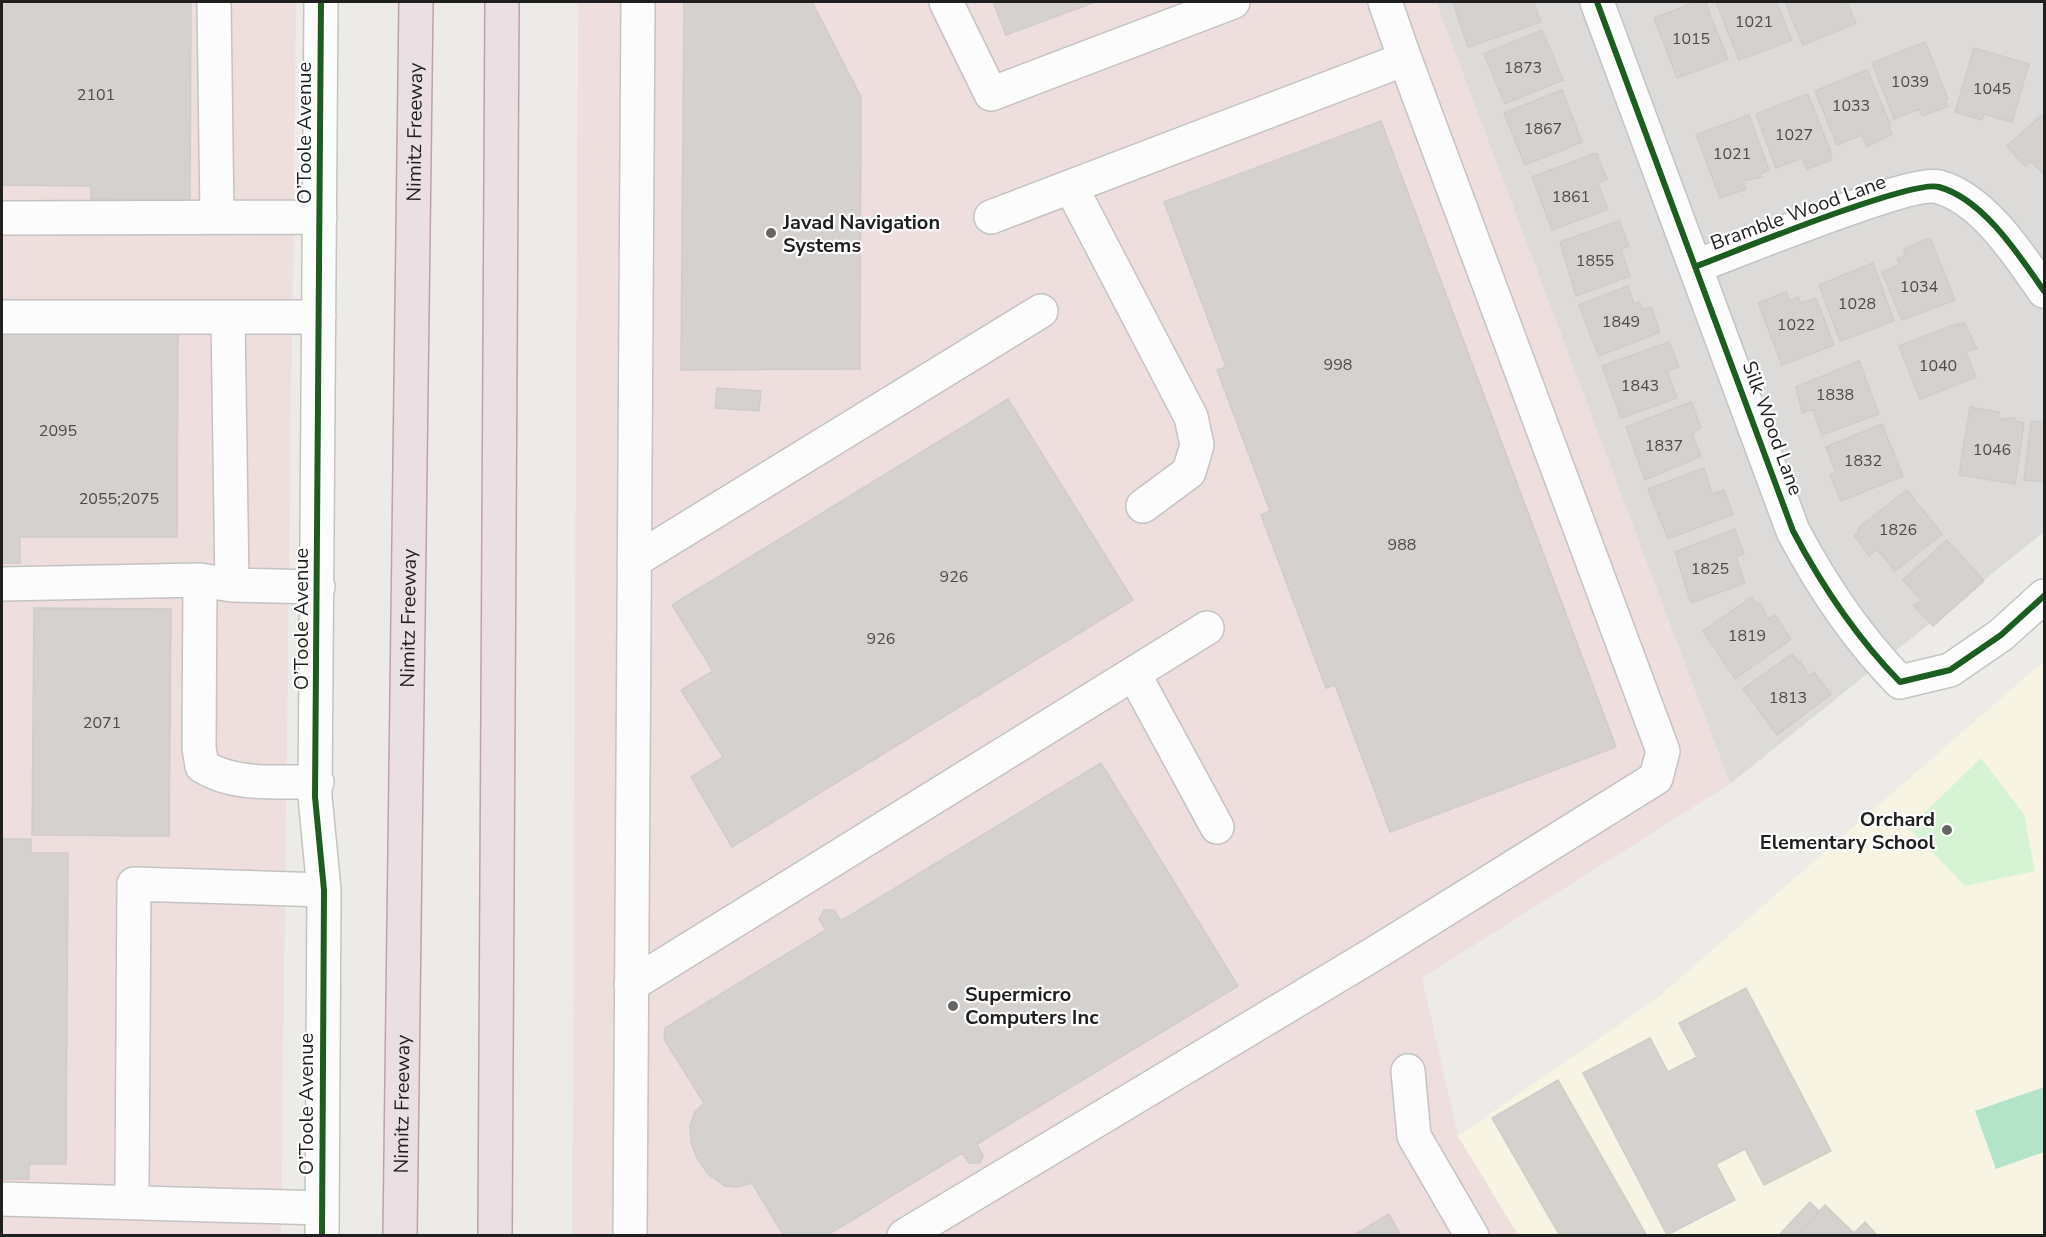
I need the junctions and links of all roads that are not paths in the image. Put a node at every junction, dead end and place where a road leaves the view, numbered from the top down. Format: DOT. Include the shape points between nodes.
graph roads {
  1 [pos="214,2"];
  2 [pos="321,2"];
  3 [pos="416,2"];
  4 [pos="502,2"];
  5 [pos="638,2"];
  6 [pos="946,2"];
  7 [pos="1233,2"];
  8 [pos="1385,2"];
  9 [pos="1597,2"];
  10 [pos="1405,59"];
  11 [pos="1071,187"];
  12 [pos="217,217"];
  13 [pos="320,217"];
  14 [pos="991,217"];
  15 [pos="2,218"];
  16 [pos="1697,266"];
  17 [pos="2044,291"];
  18 [pos="1041,311"];
  19 [pos="228,316"];
  20 [pos="2,317"];
  21 [pos="319,317"];
  22 [pos="1143,506"];
  23 [pos="634,561"];
  24 [pos="200,580"];
  25 [pos="2,584"];
  26 [pos="232,585"];
  27 [pos="318,587"];
  28 [pos="2044,596"];
  29 [pos="1207,628"];
  30 [pos="1134,674"];
  31 [pos="317,782"];
  32 [pos="1217,827"];
  33 [pos="324,890"];
  34 [pos="631,985"];
  35 [pos="1408,1071"];
  36 [pos="2,1199"];
  37 [pos="129,1201"];
  38 [pos="322,1222"];
  39 [pos="400,1236"];
  40 [pos="495,1236"];
  41 [pos="630,1236"];
  42 [pos="904,1236"];
  43 [pos="1472,1236"];
  1 -- 12 [label="street"];
  2 -- 13 [label="street, O’Toole Avenue"];
  3 -- 39 [label="highway, Nimitz Freeway"];
  4 -- 40 [label="highway"];
  5 -- 23 [label="street"];
  6 -- 7 [label="street" via="991,94"];
  8 -- 10 [label="street"];
  9 -- 16 [label="street, Silk Wood Lane"];
  10 -- 11 [label="street"];
  10 -- 42 [label="street" via="1663,751 1656,778"];
  11 -- 14 [label="street"];
  11 -- 22 [label="street" via="1191,417 1197,445 1190,472"];
  12 -- 13 [label="street"];
  12 -- 15 [label="street"];
  13 -- 21 [label="street, O’Toole Avenue"];
  16 -- 17 [label="street, Bramble Wood Lane" via="1897,192 1937,186 1969,201 2020,255"];
  16 -- 28 [label="street, Silk Wood Lane" via="1793,531 1809,562 1871,652 1899,682 1950,670 2001,635"];
  18 -- 23 [label="street"];
  19 -- 20 [label="street"];
  19 -- 21 [label="street"];
  19 -- 26 [label="street"];
  21 -- 27 [label="street, O’Toole Avenue"];
  23 -- 34 [label="street"];
  24 -- 25 [label="street"];
  24 -- 26 [label="street"];
  24 -- 31 [label="street" via="202,766 216,775 247,781"];
  26 -- 27 [label="street"];
  27 -- 31 [label="street, O’Toole Avenue"];
  29 -- 30 [label="street"];
  30 -- 32 [label="street"];
  30 -- 34 [label="street"];
  31 -- 33 [label="street, O’Toole Avenue"];
  33 -- 37 [label="street" via="134,884"];
  33 -- 38 [label="street, O’Toole Avenue"];
  34 -- 41 [label="street"];
  35 -- 43 [label="street" via="1414,1136"];
  36 -- 37 [label="street"];
  37 -- 38 [label="street"];
}
